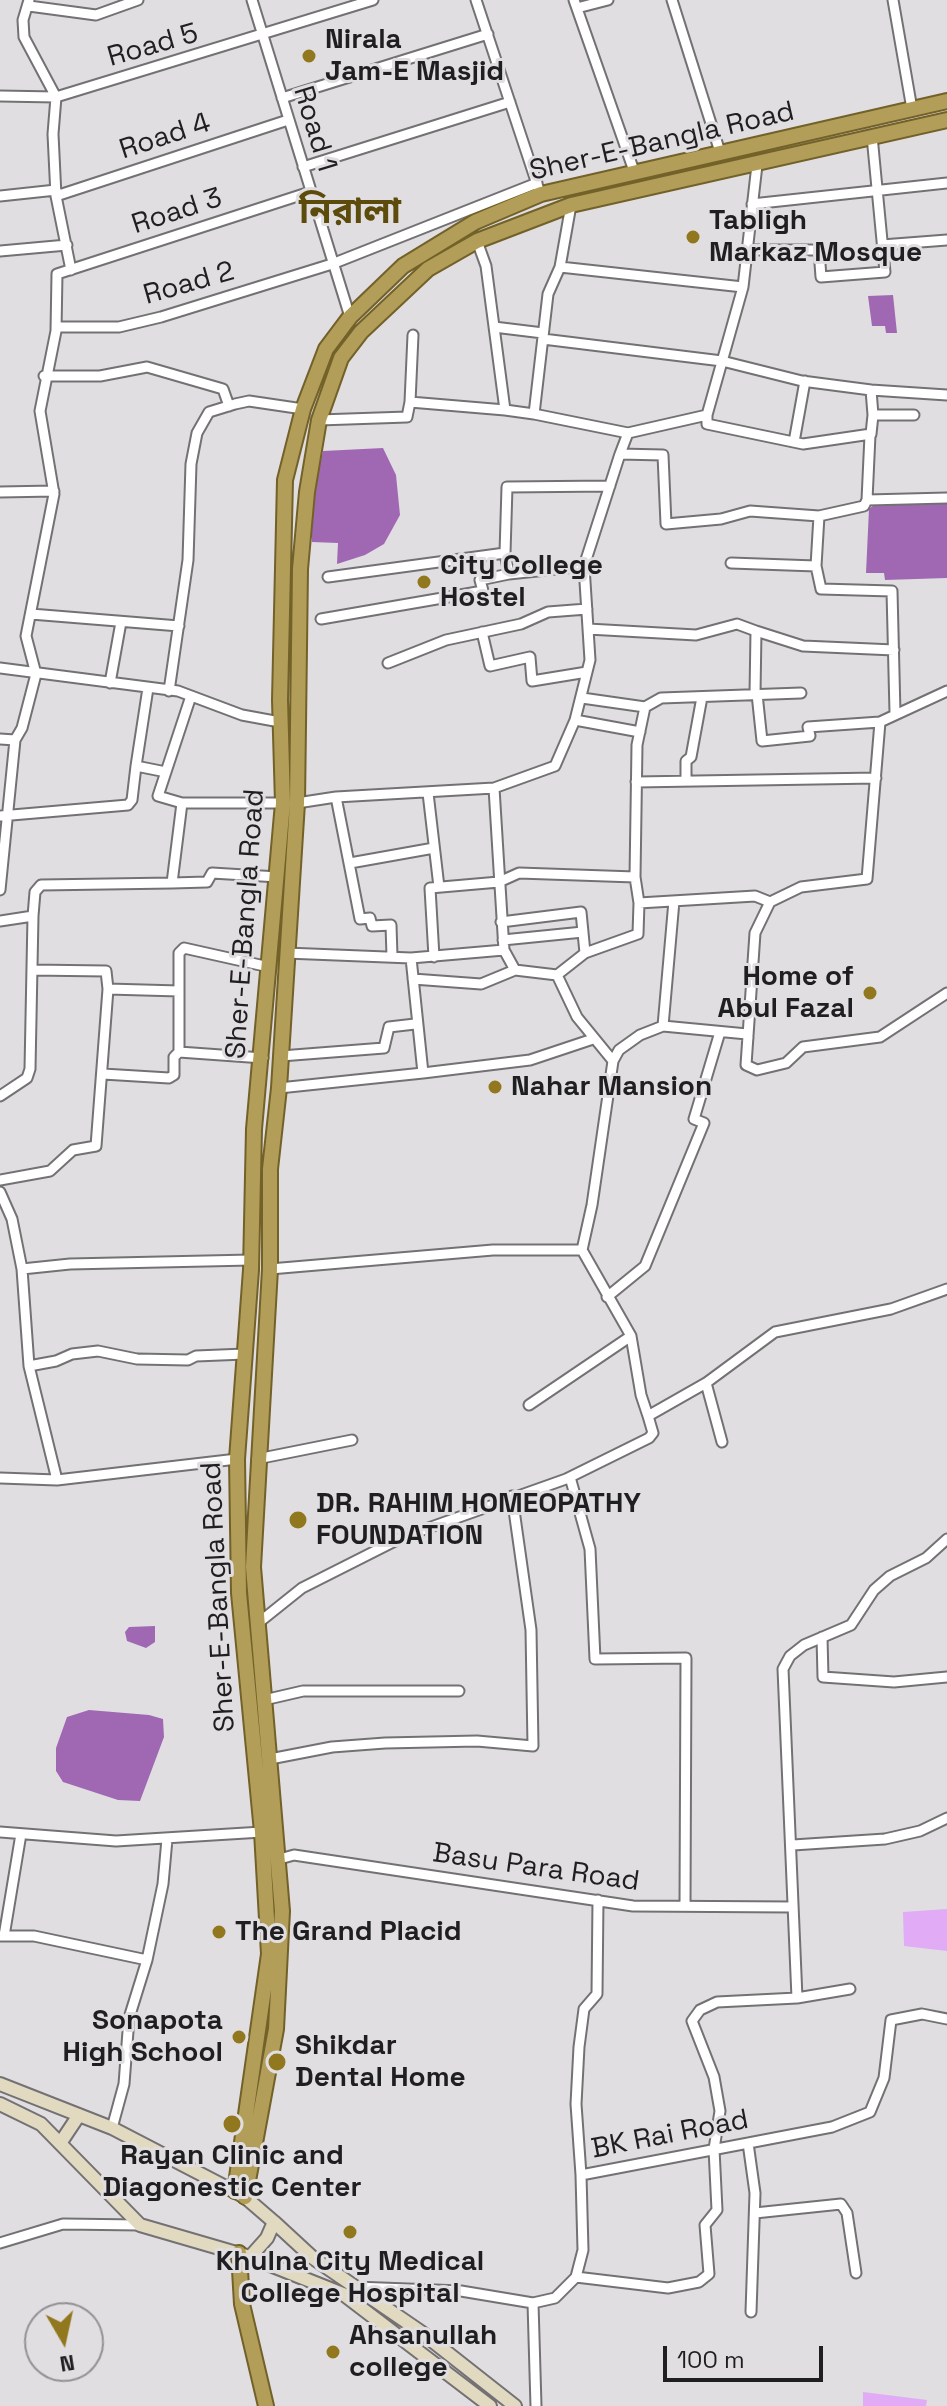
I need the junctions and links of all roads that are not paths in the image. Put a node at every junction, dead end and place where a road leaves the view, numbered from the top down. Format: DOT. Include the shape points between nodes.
graph roads {
  1 [pos="138,0"];
  2 [pos="252,0"];
  3 [pos="373,0"];
  4 [pos="476,0"];
  5 [pos="608,0"];
  6 [pos="672,0"];
  7 [pos="893,0"];
  8 [pos="29,3"];
  9 [pos="576,4"];
  10 [pos="488,34"];
  11 [pos="263,36"];
  12 [pos="0,96"];
  13 [pos="56,97"];
  14 [pos="282,98"];
  15 [pos="947,101"];
  16 [pos="510,102"];
  17 [pos="912,109"];
  18 [pos="288,120"];
  19 [pos="947,120"];
  20 [pos="872,136"];
  21 [pos="720,152"];
  22 [pos="682,160"];
  23 [pos="757,165"];
  24 [pos="303,167"];
  25 [pos="634,171"];
  26 [pos="683,180"];
  27 [pos="947,183"];
  28 [pos="539,188"];
  29 [pos="876,190"];
  30 [pos="310,192"];
  31 [pos="56,193"];
  32 [pos="0,196"];
  33 [pos="752,204"];
  34 [pos="571,205"];
  35 [pos="947,240"];
  36 [pos="477,241"];
  37 [pos="67,245"];
  38 [pos="882,245"];
  39 [pos="748,250"];
  40 [pos="0,251"];
  41 [pos="332,264"];
  42 [pos="403,266"];
  43 [pos="560,267"];
  44 [pos="71,270"];
  45 [pos="415,280"];
  46 [pos="743,287"];
  47 [pos="350,317"];
  48 [pos="56,327"];
  49 [pos="494,327"];
  50 [pos="413,335"];
  51 [pos="543,336"];
  52 [pos="722,361"];
  53 [pos="44,376"];
  54 [pos="805,381"];
  55 [pos="871,390"];
  56 [pos="947,395"];
  57 [pos="410,402"];
  58 [pos="229,406"];
  59 [pos="303,409"];
  60 [pos="505,410"];
  61 [pos="534,414"];
  62 [pos="707,415"];
  63 [pos="873,415"];
  64 [pos="914,415"];
  65 [pos="319,420"];
  66 [pos="628,433"];
  67 [pos="870,435"];
  68 [pos="794,442"];
  69 [pos="620,454"];
  70 [pos="610,486"];
  71 [pos="54,491"];
  72 [pos="0,492"];
  73 [pos="947,498"];
  74 [pos="867,500"];
  75 [pos="819,516"];
  76 [pos="505,553"];
  77 [pos="731,563"];
  78 [pos="584,566"];
  79 [pos="816,566"];
  80 [pos="283,568"];
  81 [pos="300,569"];
  82 [pos="509,574"];
  83 [pos="328,577"];
  84 [pos="587,609"];
  85 [pos="31,614"];
  86 [pos="321,619"];
  87 [pos="121,622"];
  88 [pos="179,626"];
  89 [pos="588,629"];
  90 [pos="756,631"];
  91 [pos="482,632"];
  92 [pos="894,650"];
  93 [pos="388,663"];
  94 [pos="0,668"];
  95 [pos="587,672"];
  96 [pos="36,674"];
  97 [pos="110,683"];
  98 [pos="148,688"];
  99 [pos="169,691"];
  100 [pos="947,691"];
  101 [pos="801,693"];
  102 [pos="756,694"];
  103 [pos="191,696"];
  104 [pos="702,697"];
  105 [pos="582,698"];
  106 [pos="280,700"];
  107 [pos="300,700"];
  108 [pos="645,707"];
  109 [pos="895,713"];
  110 [pos="575,720"];
  111 [pos="280,722"];
  112 [pos="880,722"];
  113 [pos="640,732"];
  114 [pos="0,739"];
  115 [pos="15,740"];
  116 [pos="136,766"];
  117 [pos="166,772"];
  118 [pos="876,778"];
  119 [pos="686,781"];
  120 [pos="636,782"];
  121 [pos="494,788"];
  122 [pos="428,793"];
  123 [pos="336,797"];
  124 [pos="182,803"];
  125 [pos="290,803"];
  126 [pos="4,816"];
  127 [pos="434,848"];
  128 [pos="350,863"];
  129 [pos="278,877"];
  130 [pos="635,877"];
  131 [pos="499,882"];
  132 [pos="172,883"];
  133 [pos="439,887"];
  134 [pos="0,890"];
  135 [pos="674,901"];
  136 [pos="770,902"];
  137 [pos="639,903"];
  138 [pos="33,916"];
  139 [pos="0,921"];
  140 [pos="501,922"];
  141 [pos="583,932"];
  142 [pos="504,945"];
  143 [pos="286,953"];
  144 [pos="585,953"];
  145 [pos="392,956"];
  146 [pos="434,957"];
  147 [pos="411,958"];
  148 [pos="269,967"];
  149 [pos="32,970"];
  150 [pos="515,970"];
  151 [pos="557,975"];
  152 [pos="413,979"];
  153 [pos="108,989"];
  154 [pos="179,991"];
  155 [pos="947,993"];
  156 [pos="415,1024"];
  157 [pos="663,1026"];
  158 [pos="720,1032"];
  159 [pos="748,1038"];
  160 [pos="593,1039"];
  161 [pos="179,1052"];
  162 [pos="281,1056"];
  163 [pos="263,1058"];
  164 [pos="613,1061"];
  165 [pos="423,1073"];
  166 [pos="103,1074"];
  167 [pos="279,1088"];
  168 [pos="0,1096"];
  169 [pos="0,1180"];
  170 [pos="0,1192"];
  171 [pos="270,1243"];
  172 [pos="582,1250"];
  173 [pos="251,1252"];
  174 [pos="22,1269"];
  175 [pos="270,1269"];
  176 [pos="947,1289"];
  177 [pos="607,1297"];
  178 [pos="631,1336"];
  179 [pos="245,1354"];
  180 [pos="29,1366"];
  181 [pos="706,1383"];
  182 [pos="529,1405"];
  183 [pos="648,1416"];
  184 [pos="352,1440"];
  185 [pos="722,1442"];
  186 [pos="237,1459"];
  187 [pos="257,1459"];
  188 [pos="570,1477"];
  189 [pos="0,1478"];
  190 [pos="57,1480"];
  191 [pos="512,1496"];
  192 [pos="947,1539"];
  193 [pos="257,1624"];
  194 [pos="822,1637"];
  195 [pos="254,1670"];
  196 [pos="947,1677"];
  197 [pos="459,1691"];
  198 [pos="264,1700"];
  199 [pos="270,1759"];
  200 [pos="947,1818"];
  201 [pos="0,1832"];
  202 [pos="262,1832"];
  203 [pos="21,1834"];
  204 [pos="167,1839"];
  205 [pos="793,1845"];
  206 [pos="276,1860"];
  207 [pos="598,1900"];
  208 [pos="685,1906"];
  209 [pos="792,1907"];
  210 [pos="2,1936"];
  211 [pos="147,1960"];
  212 [pos="850,1989"];
  213 [pos="797,1998"];
  214 [pos="947,2019"];
  215 [pos="0,2084"];
  216 [pos="0,2104"];
  217 [pos="79,2115"];
  218 [pos="112,2128"];
  219 [pos="61,2142"];
  220 [pos="748,2143"];
  221 [pos="714,2149"];
  222 [pos="581,2175"];
  223 [pos="240,2194"];
  224 [pos="755,2213"];
  225 [pos="274,2222"];
  226 [pos="140,2225"];
  227 [pos="0,2243"];
  228 [pos="245,2255"];
  229 [pos="856,2273"];
  230 [pos="576,2277"];
  231 [pos="355,2287"];
  232 [pos="533,2303"];
  233 [pos="751,2312"];
  234 [pos="266,2406"];
  235 [pos="490,2406"];
  236 [pos="515,2406"];
  237 [pos="536,2406"];
  1 -- 8 [label="street" via="96,15"];
  2 -- 11 [label="street, Road 1"];
  3 -- 11 [label="street, Road 5"];
  4 -- 10 [label="street"];
  5 -- 9 [label="street"];
  6 -- 21 [label="street"];
  7 -- 17 [label="street"];
  8 -- 13 [label="street" via="24,37"];
  9 -- 25 [label="street"];
  10 -- 14 [label="street"];
  10 -- 16 [label="street"];
  11 -- 13 [label="street, Road 5"];
  11 -- 14 [label="street, Road 1"];
  12 -- 13 [label="street, Road 5"];
  13 -- 31 [label="street"];
  14 -- 18 [label="street, Road 1"];
  15 -- 17 [label="highway, Sher-E-Bangla Road"];
  16 -- 24 [label="street"];
  16 -- 28 [label="street"];
  17 -- 21 [label="highway, Sher-E-Bangla Road"];
  18 -- 24 [label="street, Road 1"];
  18 -- 31 [label="street, Road 4"];
  19 -- 20 [label="highway, Sher-E-Bangla Road"];
  20 -- 23 [label="highway, Sher-E-Bangla Road"];
  20 -- 29 [label="street"];
  21 -- 22 [label="highway, Sher-E-Bangla Road"];
  22 -- 25 [label="highway, Sher-E-Bangla Road"];
  22 -- 26 [label="highway"];
  23 -- 26 [label="highway, Sher-E-Bangla Road"];
  23 -- 33 [label="street"];
  24 -- 30 [label="street, Road 1"];
  25 -- 28 [label="highway, Sher-E-Bangla Road"];
  26 -- 34 [label="highway, Sher-E-Bangla Road"];
  27 -- 29 [label="street"];
  28 -- 41 [label="street, Road 2"];
  28 -- 42 [label="highway, Sher-E-Bangla Road"];
  29 -- 33 [label="street"];
  29 -- 38 [label="street"];
  30 -- 41 [label="street, Road 1"];
  30 -- 44 [label="street, Road 3"];
  31 -- 32 [label="street, Road 4"];
  31 -- 37 [label="street"];
  33 -- 39 [label="street"];
  34 -- 36 [label="highway, Sher-E-Bangla Road"];
  34 -- 43 [label="street"];
  35 -- 38 [label="street"];
  36 -- 45 [label="highway, Sher-E-Bangla Road"];
  36 -- 49 [label="street"];
  37 -- 40 [label="street"];
  37 -- 44 [label="street"];
  38 -- 39 [label="street" via="885,272 821,277 819,250"];
  39 -- 46 [label="street"];
  41 -- 47 [label="street, Road 1"];
  41 -- 48 [label="street, Road 2" via="119,327"];
  42 -- 45 [label="highway"];
  42 -- 47 [label="highway, Sher-E-Bangla Road"];
  43 -- 46 [label="street"];
  43 -- 51 [label="street" via="548,294"];
  44 -- 48 [label="street, Road 3" via="57,274"];
  45 -- 65 [label="highway, Sher-E-Bangla Road" via="341,358"];
  46 -- 52 [label="street"];
  47 -- 59 [label="highway, Sher-E-Bangla Road" via="326,349"];
  48 -- 53 [label="street"];
  49 -- 51 [label="street"];
  49 -- 60 [label="street"];
  50 -- 57 [label="street"];
  51 -- 52 [label="street"];
  51 -- 61 [label="street"];
  52 -- 54 [label="street"];
  52 -- 62 [label="street"];
  53 -- 58 [label="street" via="100,376 147,367 223,389"];
  53 -- 71 [label="street" via="40,411"];
  54 -- 55 [label="street"];
  54 -- 68 [label="street"];
  55 -- 56 [label="street"];
  55 -- 63 [label="street"];
  57 -- 60 [label="street"];
  57 -- 65 [label="street" via="407,417"];
  58 -- 59 [label="street" via="249,401"];
  58 -- 88 [label="street" via="209,412 197,433"];
  59 -- 80 [label="highway, Sher-E-Bangla Road" via="285,480"];
  60 -- 61 [label="street"];
  61 -- 66 [label="street"];
  62 -- 66 [label="street"];
  62 -- 68 [label="street" via="707,424"];
  63 -- 64 [label="street"];
  63 -- 67 [label="street"];
  65 -- 81 [label="highway, Sher-E-Bangla Road"];
  66 -- 69 [label="street"];
  67 -- 68 [label="street"];
  67 -- 74 [label="street"];
  69 -- 70 [label="street"];
  69 -- 75 [label="street" via="663,455 666,524 750,511"];
  70 -- 76 [label="street" via="507,487"];
  70 -- 78 [label="street"];
  71 -- 72 [label="street"];
  71 -- 85 [label="street"];
  73 -- 74 [label="street"];
  74 -- 75 [label="street" via="864,506"];
  75 -- 79 [label="street"];
  76 -- 82 [label="street"];
  76 -- 83 [label="street"];
  77 -- 79 [label="street"];
  78 -- 82 [label="street"];
  78 -- 84 [label="street"];
  79 -- 92 [label="street" via="821,589 892,591"];
  80 -- 81 [label="highway"];
  80 -- 106 [label="highway, Sher-E-Bangla Road"];
  81 -- 107 [label="highway, Sher-E-Bangla Road"];
  82 -- 86 [label="street" via="480,580 483,591"];
  84 -- 89 [label="street"];
  84 -- 91 [label="street" via="548,612"];
  85 -- 87 [label="street"];
  85 -- 96 [label="street" via="26,636"];
  87 -- 88 [label="street"];
  87 -- 97 [label="street"];
  88 -- 99 [label="street"];
  89 -- 90 [label="street" via="696,635 737,624"];
  89 -- 95 [label="street"];
  90 -- 92 [label="street" via="803,646"];
  90 -- 102 [label="street"];
  91 -- 93 [label="street"];
  91 -- 95 [label="street" via="490,666 530,657 532,681"];
  92 -- 109 [label="street"];
  94 -- 96 [label="street"];
  95 -- 105 [label="street"];
  96 -- 97 [label="street"];
  96 -- 115 [label="street"];
  97 -- 98 [label="street"];
  98 -- 99 [label="street"];
  98 -- 116 [label="street"];
  99 -- 103 [label="street"];
  100 -- 109 [label="street"];
  101 -- 102 [label="street"];
  102 -- 104 [label="street"];
  102 -- 112 [label="street" via="762,741 810,736 808,727"];
  103 -- 111 [label="street"];
  103 -- 117 [label="street"];
  104 -- 108 [label="street" via="661,698"];
  104 -- 119 [label="street"];
  105 -- 108 [label="street"];
  105 -- 110 [label="street"];
  106 -- 107 [label="highway"];
  106 -- 111 [label="highway, Sher-E-Bangla Road"];
  107 -- 125 [label="highway, Sher-E-Bangla Road"];
  108 -- 113 [label="street"];
  109 -- 112 [label="street"];
  110 -- 113 [label="street"];
  110 -- 121 [label="street" via="555,766"];
  111 -- 125 [label="highway, Sher-E-Bangla Road"];
  112 -- 118 [label="street"];
  113 -- 120 [label="street"];
  114 -- 115 [label="street"];
  115 -- 126 [label="street"];
  116 -- 117 [label="street"];
  116 -- 126 [label="street" via="128,805"];
  117 -- 124 [label="street" via="158,796"];
  118 -- 119 [label="street"];
  118 -- 136 [label="street" via="867,879 801,887"];
  119 -- 120 [label="street"];
  120 -- 130 [label="street"];
  121 -- 122 [label="street"];
  121 -- 131 [label="street"];
  122 -- 123 [label="street"];
  122 -- 127 [label="street"];
  123 -- 125 [label="street"];
  123 -- 128 [label="street"];
  124 -- 125 [label="street"];
  124 -- 132 [label="street"];
  125 -- 129 [label="highway, Sher-E-Bangla Road"];
  125 -- 143 [label="highway, Sher-E-Bangla Road"];
  126 -- 134 [label="street"];
  127 -- 128 [label="street"];
  127 -- 133 [label="street"];
  128 -- 145 [label="street" via="360,919 370,918 372,926 391,925"];
  129 -- 132 [label="street" via="212,873 207,882"];
  129 -- 148 [label="highway, Sher-E-Bangla Road"];
  130 -- 131 [label="street" via="519,873"];
  130 -- 137 [label="street"];
  131 -- 133 [label="street"];
  131 -- 140 [label="street"];
  132 -- 138 [label="street" via="41,885 35,892"];
  133 -- 146 [label="street" via="430,888"];
  135 -- 136 [label="street" via="755,896"];
  135 -- 137 [label="street"];
  135 -- 157 [label="street"];
  136 -- 159 [label="street" via="755,933"];
  137 -- 144 [label="street" via="638,934"];
  138 -- 139 [label="street"];
  138 -- 149 [label="street"];
  140 -- 141 [label="street" via="581,912"];
  140 -- 142 [label="street"];
  141 -- 142 [label="street"];
  141 -- 144 [label="street"];
  142 -- 146 [label="street"];
  142 -- 150 [label="street"];
  143 -- 145 [label="street"];
  143 -- 162 [label="highway, Sher-E-Bangla Road"];
  144 -- 151 [label="street"];
  145 -- 147 [label="street"];
  146 -- 147 [label="street"];
  147 -- 152 [label="street"];
  148 -- 154 [label="street" via="184,948 179,953"];
  148 -- 163 [label="highway, Sher-E-Bangla Road"];
  149 -- 153 [label="street" via="106,971"];
  149 -- 168 [label="street" via="30,1069 27,1078"];
  150 -- 151 [label="street"];
  150 -- 152 [label="street" via="481,984"];
  151 -- 160 [label="street"];
  152 -- 156 [label="street"];
  153 -- 154 [label="street"];
  153 -- 166 [label="street"];
  154 -- 161 [label="street"];
  155 -- 159 [label="street" via="880,1037 803,1047 786,1063 757,1070 746,1065"];
  156 -- 162 [label="street" via="389,1027 384,1048"];
  156 -- 165 [label="street"];
  157 -- 158 [label="street"];
  157 -- 164 [label="street" via="640,1035"];
  158 -- 159 [label="street"];
  158 -- 177 [label="street" via="694,1119 704,1123 645,1266"];
  160 -- 164 [label="street"];
  160 -- 165 [label="street" via="530,1060"];
  161 -- 163 [label="street"];
  161 -- 166 [label="street" via="169,1078"];
  162 -- 167 [label="highway, Sher-E-Bangla Road"];
  163 -- 173 [label="highway, Sher-E-Bangla Road" via="254,1129"];
  164 -- 172 [label="street"];
  165 -- 167 [label="street"];
  166 -- 169 [label="street" via="96,1146 73,1150 50,1171"];
  167 -- 171 [label="highway, Sher-E-Bangla Road" via="270,1169"];
  170 -- 174 [label="street" via="12,1219"];
  171 -- 173 [label="highway"];
  171 -- 175 [label="highway, Sher-E-Bangla Road"];
  172 -- 175 [label="street" via="493,1250"];
  172 -- 177 [label="street"];
  173 -- 174 [label="street"];
  173 -- 179 [label="highway, Sher-E-Bangla Road"];
  174 -- 180 [label="street"];
  175 -- 187 [label="highway, Sher-E-Bangla Road"];
  176 -- 181 [label="street" via="891,1309 775,1332"];
  177 -- 178 [label="street"];
  178 -- 182 [label="street"];
  178 -- 183 [label="street"];
  179 -- 180 [label="street" via="137,1359 98,1351"];
  179 -- 186 [label="highway, Sher-E-Bangla Road"];
  180 -- 190 [label="street"];
  181 -- 183 [label="street"];
  181 -- 185 [label="street"];
  183 -- 188 [label="street" via="653,1433 649,1438"];
  184 -- 187 [label="street"];
  186 -- 190 [label="street"];
  186 -- 195 [label="highway, Sher-E-Bangla Road" via="239,1593"];
  187 -- 193 [label="highway, Sher-E-Bangla Road"];
  188 -- 191 [label="street"];
  188 -- 208 [label="street" via="590,1549 595,1659 686,1658"];
  189 -- 190 [label="street"];
  191 -- 193 [label="street" via="365,1556 302,1588"];
  191 -- 199 [label="street" via="531,1630 533,1746 385,1743"];
  192 -- 194 [label="street" via="874,1590 851,1625"];
  193 -- 195 [label="highway, Sher-E-Bangla Road"];
  194 -- 196 [label="street" via="823,1677 894,1682"];
  194 -- 205 [label="street" via="790,1656 783,1669"];
  195 -- 198 [label="highway, Sher-E-Bangla Road"];
  195 -- 202 [label="highway, Sher-E-Bangla Road"];
  197 -- 198 [label="street" via="303,1691"];
  198 -- 199 [label="highway, Sher-E-Bangla Road"];
  199 -- 206 [label="highway, Sher-E-Bangla Road"];
  200 -- 205 [label="street" via="885,1839"];
  201 -- 203 [label="street"];
  202 -- 204 [label="street"];
  202 -- 223 [label="highway, Sher-E-Bangla Road" via="269,1954"];
  203 -- 204 [label="street"];
  203 -- 210 [label="street"];
  204 -- 211 [label="street"];
  205 -- 209 [label="street"];
  206 -- 207 [label="street, Basu Para Road" via="294,1855"];
  206 -- 223 [label="highway, Sher-E-Bangla Road" via="282,1911 276,2029"];
  207 -- 208 [label="street, Basu Para Road"];
  207 -- 222 [label="street" via="597,1994 584,2009 579,2047"];
  208 -- 209 [label="street, Basu Para Road"];
  209 -- 213 [label="street"];
  210 -- 211 [label="street" via="34,1936"];
  211 -- 218 [label="street" via="129,2018 124,2084"];
  212 -- 213 [label="street"];
  213 -- 221 [label="street" via="717,2002 692,2021 720,2111"];
  214 -- 220 [label="street, BK Rai Road" via="922,2014 891,2020 884,2078 870,2112 832,2127"];
  215 -- 217 [label="main road"];
  216 -- 219 [label="main road" via="41,2124"];
  217 -- 218 [label="main road"];
  217 -- 219 [label="main road"];
  218 -- 223 [label="main road"];
  219 -- 226 [label="main road"];
  220 -- 221 [label="street, BK Rai Road"];
  220 -- 224 [label="street"];
  221 -- 222 [label="street, BK Rai Road"];
  221 -- 230 [label="street" via="717,2210 705,2225 705,2279 661,2288"];
  222 -- 230 [label="street, BK Rai Road" via="583,2250"];
  223 -- 225 [label="main road"];
  224 -- 229 [label="street" via="841,2204"];
  224 -- 233 [label="street"];
  225 -- 228 [label="main road" via="267,2238"];
  225 -- 231 [label="main road"];
  226 -- 227 [label="street" via="63,2224"];
  226 -- 228 [label="main road"];
  228 -- 234 [label="highway" via="242,2304"];
  228 -- 235 [label="main road" via="343,2294"];
  230 -- 232 [label="street" via="555,2298"];
  231 -- 232 [label="street" via="461,2291"];
  231 -- 236 [label="main road"];
  232 -- 237 [label="street"];
}
